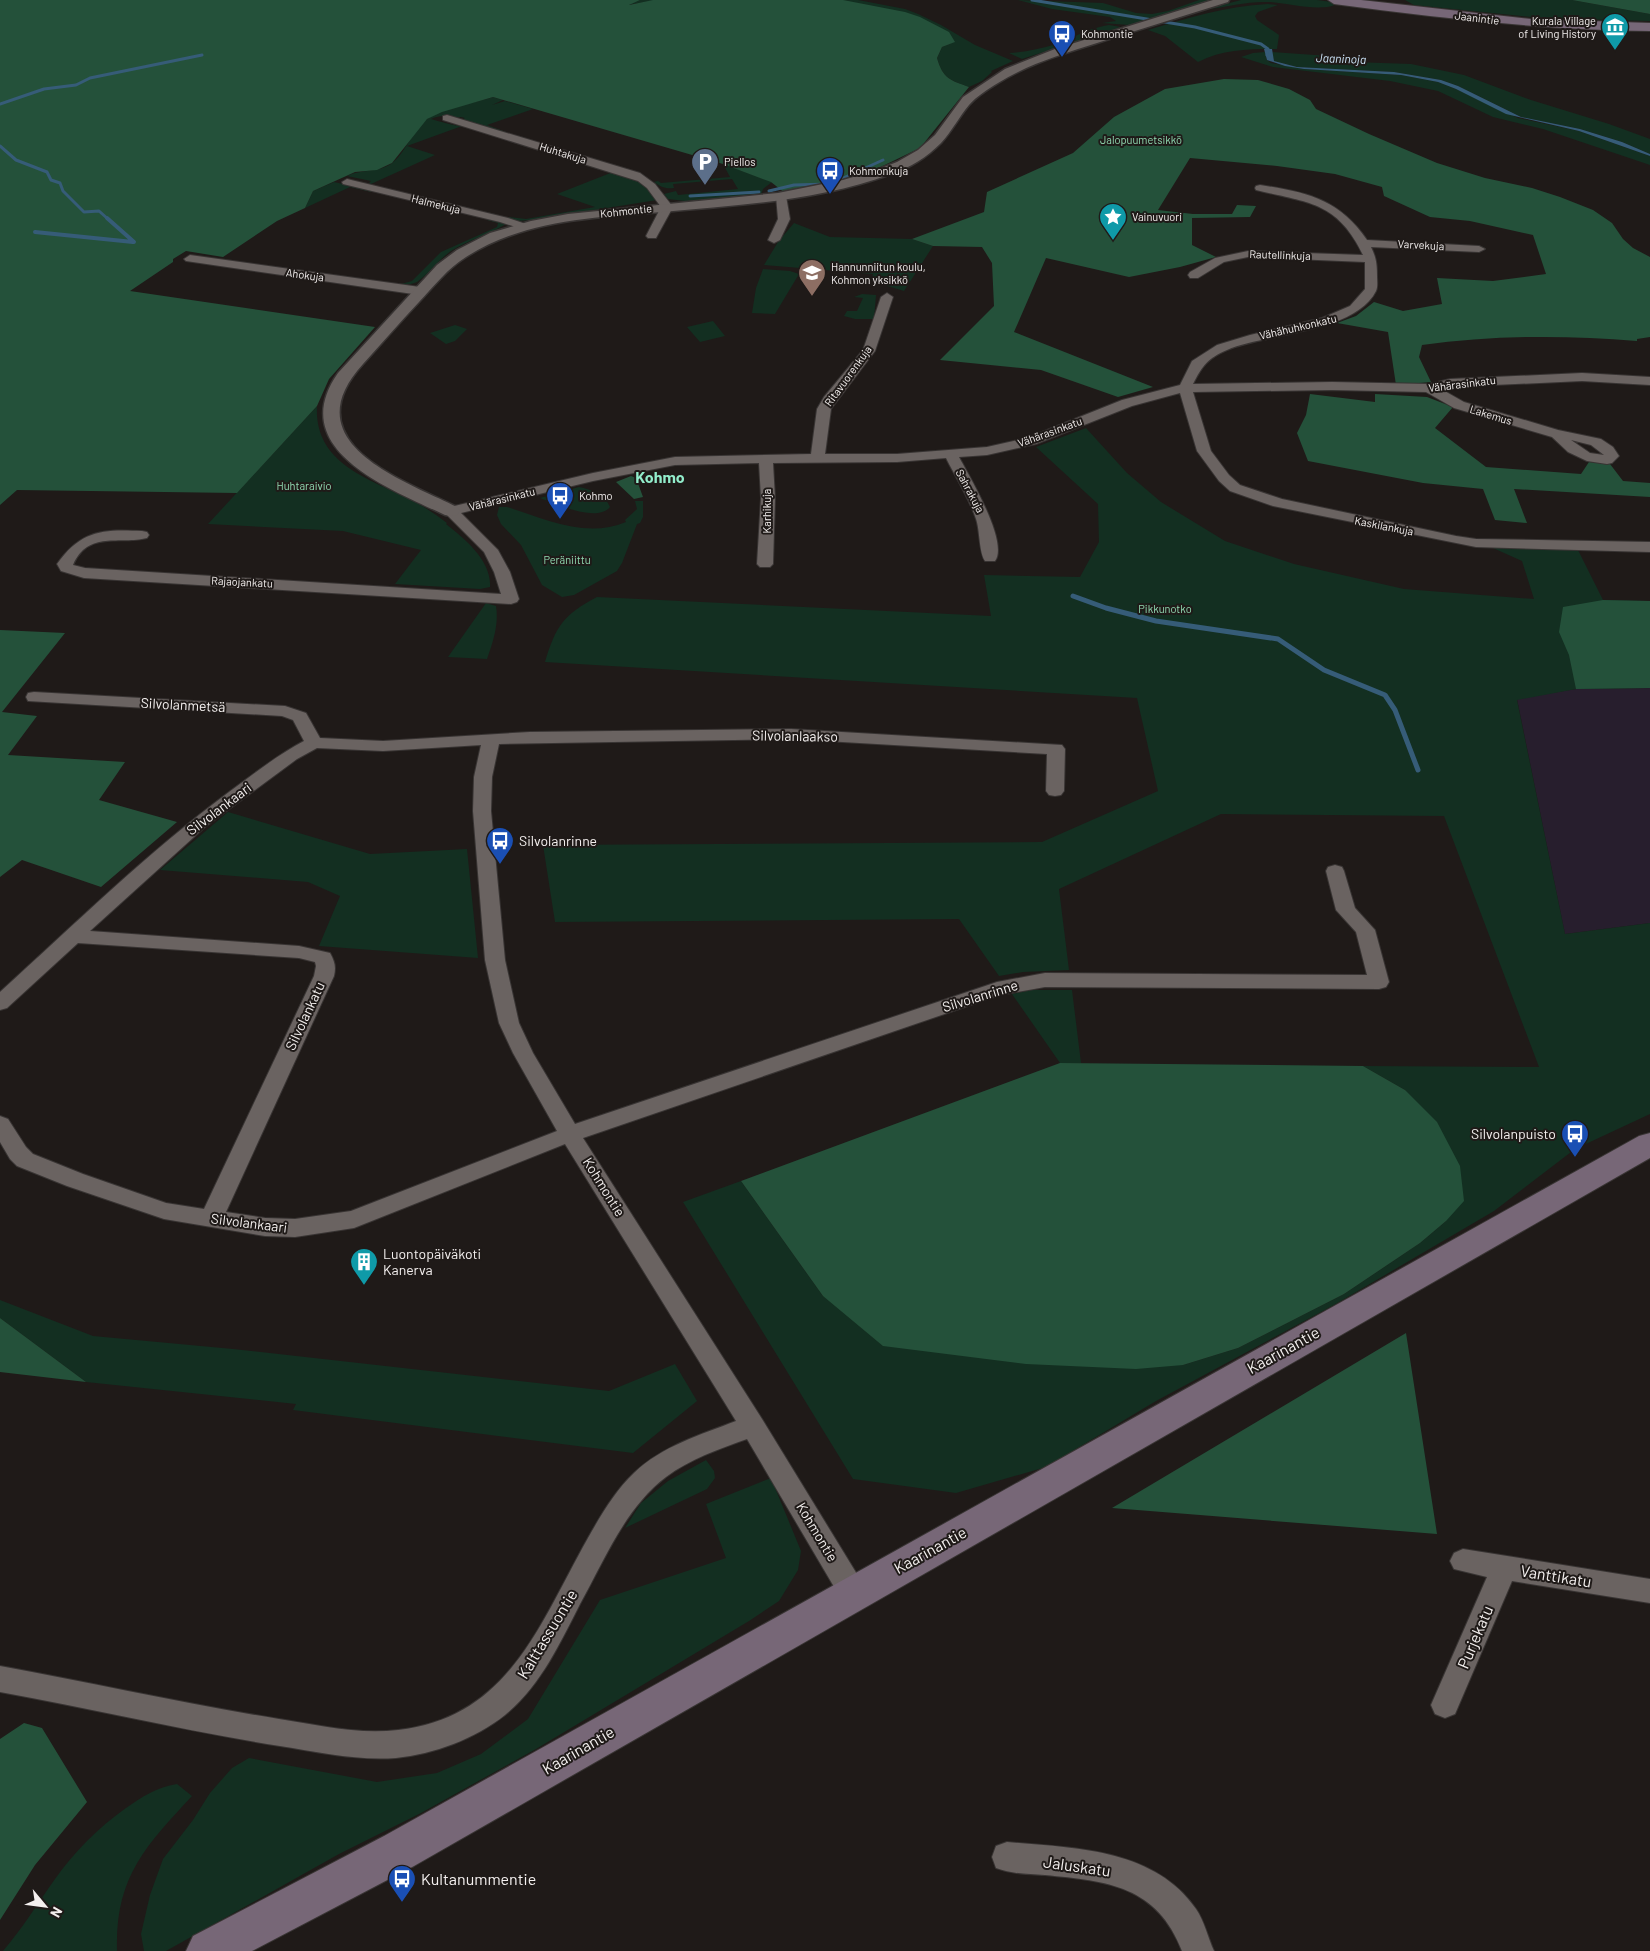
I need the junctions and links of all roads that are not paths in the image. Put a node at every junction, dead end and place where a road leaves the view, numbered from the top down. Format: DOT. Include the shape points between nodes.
graph roads {
  1 [pos="1224,0"];
  2 [pos="1334,0"];
  3 [pos="1650,27"];
  4 [pos="447,118"];
  5 [pos="347,182"];
  6 [pos="1260,188"];
  7 [pos="781,196"];
  8 [pos="667,207"];
  9 [pos="525,227"];
  10 [pos="652,236"];
  11 [pos="774,240"];
  12 [pos="1362,244"];
  13 [pos="1479,249"];
  14 [pos="190,259"];
  15 [pos="1371,259"];
  16 [pos="1194,275"];
  17 [pos="420,291"];
  18 [pos="886,297"];
  19 [pos="1650,381"];
  20 [pos="1185,388"];
  21 [pos="1429,388"];
  22 [pos="1556,434"];
  23 [pos="951,455"];
  24 [pos="766,458"];
  25 [pos="818,458"];
  26 [pos="451,511"];
  27 [pos="142,535"];
  28 [pos="1650,548"];
  29 [pos="990,558"];
  30 [pos="765,564"];
  31 [pos="511,599"];
  32 [pos="34,697"];
  33 [pos="491,740"];
  34 [pos="314,743"];
  35 [pos="1055,791"];
  36 [pos="1335,871"];
  37 [pos="74,936"];
  38 [pos="0,1003"];
  39 [pos="0,1124"];
  40 [pos="570,1134"];
  41 [pos="1650,1144"];
  42 [pos="210,1219"];
  43 [pos="753,1426"];
  44 [pos="1463,1562"];
  45 [pos="1504,1568"];
  46 [pos="1650,1591"];
  47 [pos="853,1593"];
  48 [pos="0,1680"];
  49 [pos="1445,1705"];
  50 [pos="1007,1857"];
  51 [pos="208,1951"];
  52 [pos="1198,1951"];
  1 -- 7 [label="street, Kohmontie" via="1040,58 993,80 966,101 933,144 902,165 852,182"];
  2 -- 3 [label="main road, Jaanintie" via="1519,22"];
  4 -- 8 [label="street, Huhtakuja" via="636,175 653,186"];
  5 -- 9 [label="street, Halmekuja"];
  6 -- 12 [label="street" via="1324,203 1338,212"];
  7 -- 8 [label="street, Kohmontie"];
  7 -- 11 [label="street" via="784,219"];
  8 -- 9 [label="street, Kohmontie" via="572,217"];
  8 -- 10 [label="street"];
  9 -- 17 [label="street, Kohmontie" via="464,252"];
  12 -- 13 [label="street, Varvekuja"];
  12 -- 15 [label="street"];
  14 -- 17 [label="street, Ahokuja"];
  15 -- 16 [label="street, Rautellinkuja" via="1248,254 1207,264"];
  15 -- 20 [label="street, Vähähuhkonkatu" via="1372,282 1367,297 1357,308 1333,320 1254,337 1218,350 1191,370"];
  17 -- 26 [label="street, Kohmontie" via="340,382 332,398 333,426 347,450 358,460"];
  18 -- 25 [label="street, Ritavuorenkuja" via="869,351 824,409"];
  19 -- 21 [label="street, Vähärasinkatu" via="1536,378 1450,383"];
  20 -- 21 [label="street, Vähärasinkatu"];
  20 -- 23 [label="street, Vähärasinkatu" via="1127,403 1031,441"];
  20 -- 28 [label="street, Kaskilankuja" via="1204,451 1216,469 1235,488 1278,503 1476,543"];
  21 -- 22 [label="street, Lakemus" via="1459,405"];
  23 -- 25 [label="street, Vähärasinkatu"];
  23 -- 29 [label="street, Sahrakuja" via="984,516"];
  24 -- 25 [label="street, Vähärasinkatu"];
  24 -- 26 [label="street, Vähärasinkatu" via="658,463"];
  24 -- 30 [label="street, Karhikuja"];
  26 -- 31 [label="street, Kohmontie" via="490,550"];
  27 -- 31 [label="street, Rajaojankatu" via="94,537 68,559 66,568 84,573"];
  32 -- 34 [label="street, Silvolanmetsä" via="285,711 300,717"];
  33 -- 34 [label="street" via="383,746"];
  33 -- 35 [label="street, Silvolanlaakso" via="791,734 1056,749"];
  33 -- 40 [label="street, Kohmontie" via="483,777 482,811 495,960 501,991 509,1024"];
  34 -- 37 [label="street, Silvolankaari" via="199,823"];
  36 -- 40 [label="street, Silvolanrinne" via="1346,910 1365,930 1379,982 1032,982 997,989"];
  37 -- 38 [label="street, Silvolankaari"];
  37 -- 42 [label="street, Silvolankatu" via="299,952 323,958 326,966 324,976"];
  39 -- 42 [label="street, Silvolankaari" via="18,1153 38,1166 164,1212"];
  40 -- 42 [label="street, Silvolankaari" via="354,1219 295,1228"];
  40 -- 43 [label="street, Kohmontie"];
  41 -- 47 [label="main road, Kaarinantie"];
  43 -- 47 [label="street, Kohmontie"];
  43 -- 48 [label="street, Kalttassuontie" via="688,1451 663,1464 644,1480 611,1522 530,1667 508,1694 466,1725 441,1735 378,1746 230,1726"];
  44 -- 45 [label="street, Vanttikatu"];
  45 -- 46 [label="street, Vanttikatu"];
  45 -- 49 [label="street, Purjekatu"];
  47 -- 51 [label="main road, Kaarinantie" via="399,1852"];
  50 -- 52 [label="street, Jaluskatu" via="1107,1867 1137,1879 1163,1894 1178,1908"];
}
